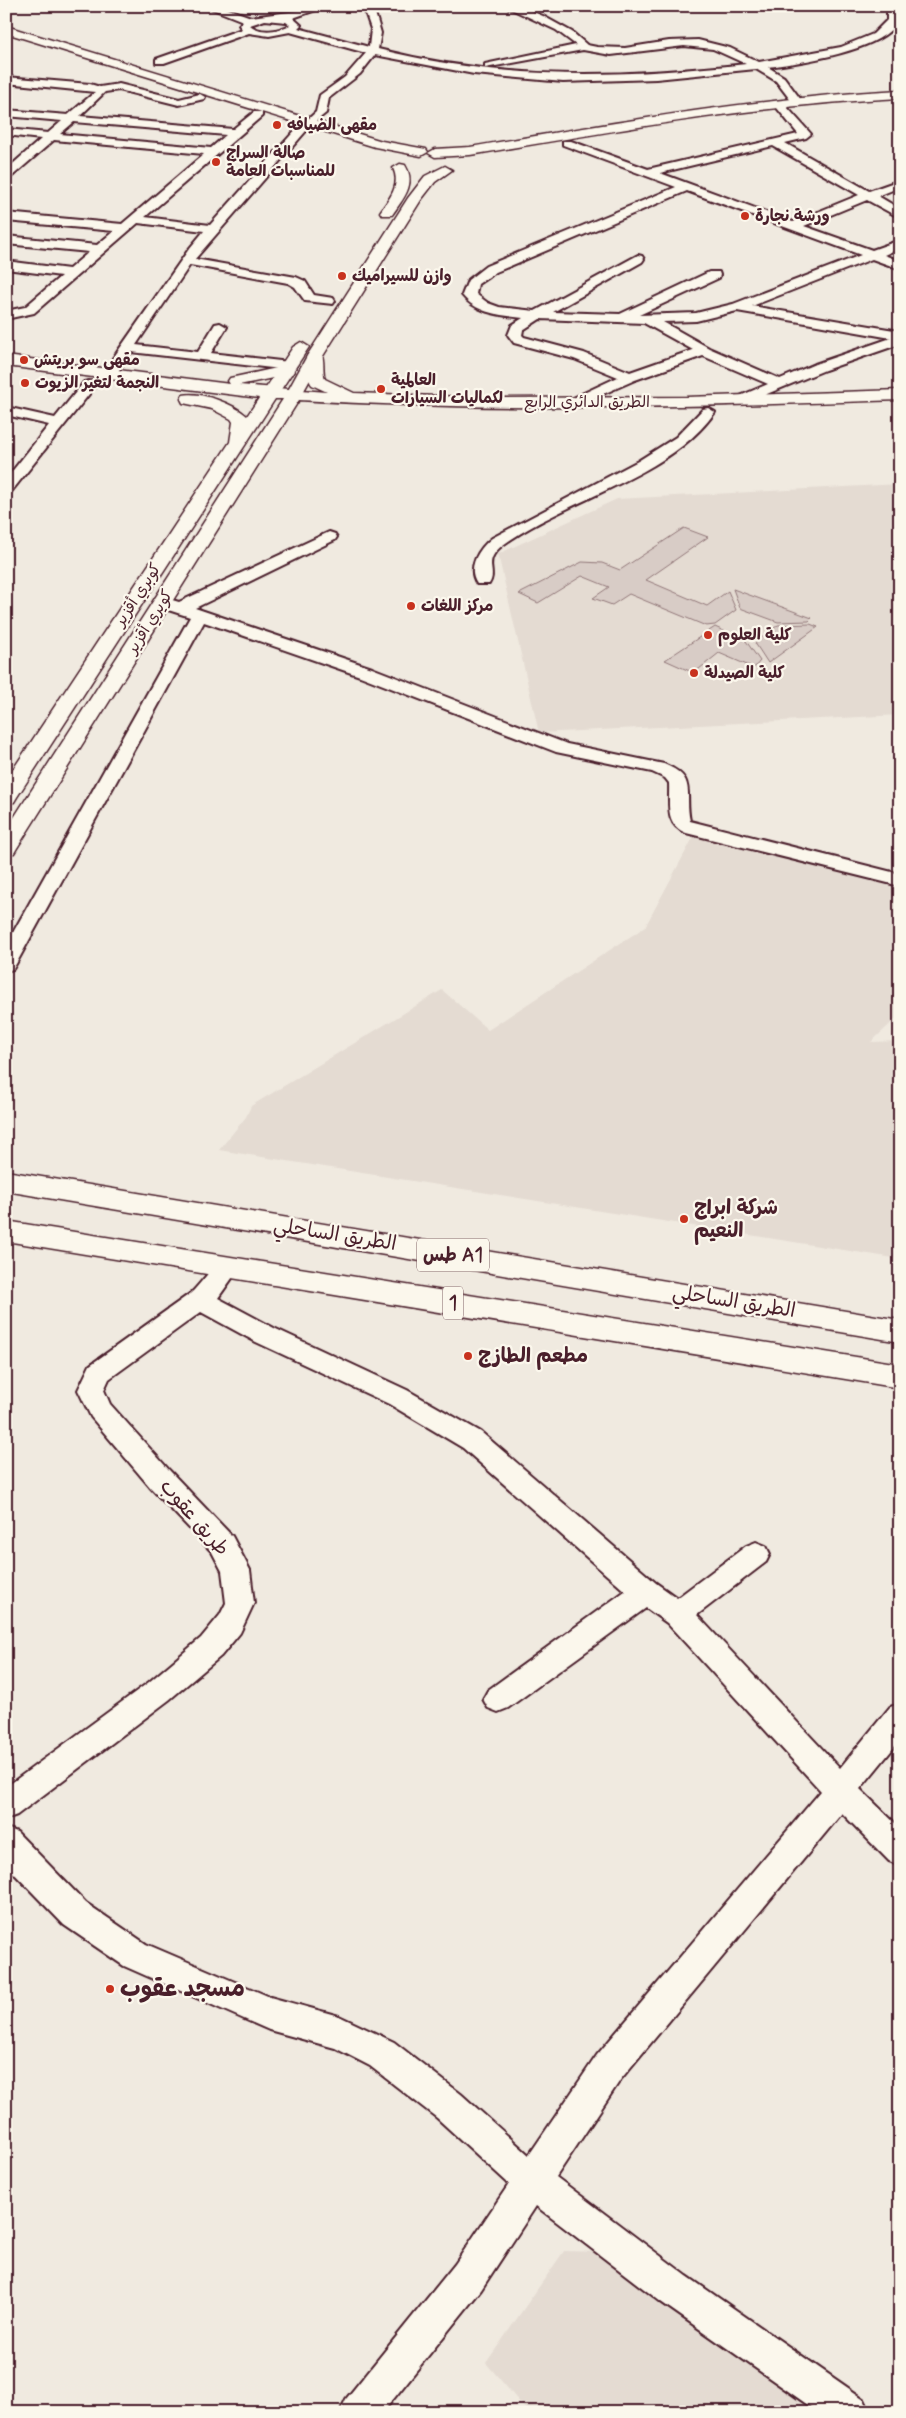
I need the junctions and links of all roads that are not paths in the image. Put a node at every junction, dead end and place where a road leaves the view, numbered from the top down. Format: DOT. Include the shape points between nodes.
graph roads {
  1 [pos="210,6"];
  2 [pos="322,6"];
  3 [pos="368,6"];
  4 [pos="510,6"];
  5 [pos="892,6"];
  6 [pos="543,10"];
  7 [pos="309,11"];
  8 [pos="531,16"];
  9 [pos="276,17"];
  10 [pos="250,25"];
  11 [pos="292,25"];
  12 [pos="6,29"];
  13 [pos="6,36"];
  14 [pos="583,47"];
  15 [pos="372,52"];
  16 [pos="813,57"];
  17 [pos="743,59"];
  18 [pos="160,61"];
  19 [pos="756,66"];
  20 [pos="476,71"];
  21 [pos="130,72"];
  22 [pos="6,80"];
  23 [pos="119,87"];
  24 [pos="100,90"];
  25 [pos="900,94"];
  26 [pos="200,97"];
  27 [pos="796,100"];
  28 [pos="900,100"];
  29 [pos="754,108"];
  30 [pos="782,108"];
  31 [pos="6,113"];
  32 [pos="258,114"];
  33 [pos="72,119"];
  34 [pos="307,126"];
  35 [pos="6,132"];
  36 [pos="236,133"];
  37 [pos="6,136"];
  38 [pos="50,138"];
  39 [pos="567,143"];
  40 [pos="776,143"];
  41 [pos="428,152"];
  42 [pos="212,153"];
  43 [pos="449,167"];
  44 [pos="408,169"];
  45 [pos="649,172"];
  46 [pos="6,176"];
  47 [pos="900,183"];
  48 [pos="688,186"];
  49 [pos="868,195"];
  50 [pos="900,214"];
  51 [pos="6,217"];
  52 [pos="134,219"];
  53 [pos="795,225"];
  54 [pos="377,226"];
  55 [pos="124,228"];
  56 [pos="214,229"];
  57 [pos="6,240"];
  58 [pos="900,244"];
  59 [pos="100,249"];
  60 [pos="872,256"];
  61 [pos="638,259"];
  62 [pos="187,262"];
  63 [pos="6,265"];
  64 [pos="900,265"];
  65 [pos="72,273"];
  66 [pos="714,275"];
  67 [pos="338,286"];
  68 [pos="325,307"];
  69 [pos="737,308"];
  70 [pos="6,315"];
  71 [pos="536,315"];
  72 [pos="621,318"];
  73 [pos="647,319"];
  74 [pos="220,327"];
  75 [pos="308,335"];
  76 [pos="900,335"];
  77 [pos="900,339"];
  78 [pos="128,348"];
  79 [pos="704,351"];
  80 [pos="202,356"];
  81 [pos="315,356"];
  82 [pos="6,361"];
  83 [pos="287,368"];
  84 [pos="6,374"];
  85 [pos="109,374"];
  86 [pos="630,377"];
  87 [pos="778,383"];
  88 [pos="88,385"];
  89 [pos="171,389"];
  90 [pos="266,399"];
  91 [pos="745,399"];
  92 [pos="385,400"];
  93 [pos="576,402"];
  94 [pos="899,405"];
  95 [pos="291,407"];
  96 [pos="363,409"];
  97 [pos="6,411"];
  98 [pos="708,412"];
  99 [pos="324,413"];
  100 [pos="59,423"];
  101 [pos="238,442"];
  102 [pos="6,489"];
  103 [pos="329,537"];
  104 [pos="482,581"];
  105 [pos="162,602"];
  106 [pos="181,608"];
  107 [pos="200,615"];
  108 [pos="6,797"];
  109 [pos="6,848"];
  110 [pos="900,880"];
  111 [pos="6,964"];
  112 [pos="6,1181"];
  113 [pos="6,1231"];
  114 [pos="228,1267"];
  115 [pos="200,1300"];
  116 [pos="900,1331"];
  117 [pos="900,1376"];
  118 [pos="756,1554"];
  119 [pos="646,1592"];
  120 [pos="677,1614"];
  121 [pos="498,1699"];
  122 [pos="900,1716"];
  123 [pos="840,1790"];
  124 [pos="6,1805"];
  125 [pos="6,1843"];
  126 [pos="900,1850"];
  127 [pos="533,2182"];
  128 [pos="359,2412"];
  129 [pos="851,2412"];
  1 -- 10 [label="street"];
  2 -- 7 [label="street"];
  3 -- 15 [label="street" via="376,36"];
  4 -- 8 [label="street"];
  5 -- 16 [label="street" via="892,21 876,35"];
  6 -- 8 [label="street"];
  7 -- 9 [label="street"];
  7 -- 11 [label="street"];
  8 -- 14 [label="street" via="567,34"];
  9 -- 10 [label="street"];
  9 -- 11 [label="street"];
  10 -- 11 [label="street" via="265,32"];
  10 -- 18 [label="street"];
  11 -- 15 [label="street"];
  12 -- 21 [label="main road"];
  13 -- 21 [label="main road"];
  14 -- 17 [label="street" via="608,52 697,43"];
  14 -- 20 [label="street" via="499,62"];
  15 -- 20 [label="street"];
  15 -- 34 [label="street" via="339,88 324,97 321,113"];
  16 -- 17 [label="street" via="783,51"];
  16 -- 19 [label="street"];
  17 -- 19 [label="street"];
  19 -- 20 [label="street" via="621,78 538,77"];
  19 -- 27 [label="street" via="780,79"];
  21 -- 23 [label="street"];
  21 -- 26 [label="main road"];
  21 -- 34 [label="main road"];
  22 -- 24 [label="street"];
  23 -- 24 [label="street"];
  23 -- 26 [label="street" via="179,102"];
  24 -- 33 [label="street"];
  25 -- 27 [label="main road"];
  26 -- 32 [label="main road"];
  27 -- 29 [label="main road"];
  28 -- 30 [label="main road"];
  29 -- 30 [label="main road"];
  29 -- 39 [label="main road"];
  29 -- 41 [label="main road" via="690,113 470,151"];
  30 -- 40 [label="street" via="805,134"];
  31 -- 33 [label="street"];
  32 -- 34 [label="main road"];
  32 -- 36 [label="street"];
  33 -- 36 [label="street"];
  33 -- 38 [label="street"];
  34 -- 41 [label="main road"];
  34 -- 44 [label="main road" via="368,149"];
  34 -- 56 [label="street"];
  35 -- 38 [label="street"];
  36 -- 42 [label="street"];
  37 -- 38 [label="street"];
  38 -- 42 [label="street"];
  38 -- 46 [label="street"];
  39 -- 43 [label="main road"];
  39 -- 45 [label="street"];
  40 -- 45 [label="street"];
  40 -- 49 [label="street"];
  41 -- 43 [label="main road" via="452,158"];
  41 -- 44 [label="main road" via="403,156"];
  42 -- 52 [label="street"];
  43 -- 44 [label="main road"];
  43 -- 81 [label="main road, كويري أقزير" via="423,187"];
  44 -- 54 [label="main road" via="402,188"];
  45 -- 48 [label="street"];
  47 -- 49 [label="street"];
  48 -- 53 [label="street"];
  48 -- 71 [label="street" via="491,269 474,280 469,288 470,295 483,306 497,311"];
  49 -- 50 [label="street"];
  49 -- 53 [label="street"];
  51 -- 55 [label="street"];
  52 -- 55 [label="street"];
  52 -- 56 [label="street"];
  53 -- 60 [label="street"];
  55 -- 59 [label="street"];
  56 -- 62 [label="street"];
  57 -- 59 [label="street"];
  58 -- 60 [label="street"];
  59 -- 65 [label="street"];
  60 -- 64 [label="street"];
  60 -- 69 [label="street"];
  61 -- 71 [label="street"];
  62 -- 68 [label="street" via="291,280"];
  62 -- 78 [label="street"];
  63 -- 65 [label="street"];
  65 -- 70 [label="street" via="29,310"];
  66 -- 72 [label="street"];
  67 -- 68 [label="main road"];
  69 -- 73 [label="street" via="696,317"];
  69 -- 76 [label="street"];
  71 -- 72 [label="street"];
  71 -- 86 [label="street" via="517,328 515,335 519,340 579,356"];
  72 -- 73 [label="street"];
  73 -- 79 [label="street"];
  74 -- 80 [label="street"];
  75 -- 83 [label="main road, كوبري أقزير"];
  77 -- 87 [label="street"];
  78 -- 80 [label="street"];
  78 -- 85 [label="street"];
  79 -- 86 [label="street"];
  79 -- 87 [label="street"];
  80 -- 83 [label="street"];
  81 -- 92 [label="main road" via="315,378 322,386 357,397"];
  81 -- 95 [label="main road, كويري أقزير"];
  82 -- 85 [label="main road, الطريق الدائري الرابع"];
  83 -- 89 [label="main road" via="241,381"];
  83 -- 90 [label="main road, كوبري أقزير"];
  84 -- 88 [label="main road, الطريق الدائري الرابع"];
  85 -- 89 [label="main road, الطريق الدائري الرابع"];
  86 -- 93 [label="street"];
  87 -- 91 [label="street"];
  88 -- 89 [label="main road, الطريق الدائري الرابع"];
  88 -- 100 [label="street"];
  89 -- 90 [label="main road, الطريق الدائري الرابع"];
  89 -- 101 [label="main road" via="237,414 242,421"];
  90 -- 95 [label="main road, الطريق الدائري الرابع"];
  90 -- 101 [label="main road, كوبري أقزير"];
  91 -- 93 [label="main road, الطريق الدائري الرابع"];
  91 -- 94 [label="main road, الطريق الدائري الرابع"];
  92 -- 93 [label="main road, الطريق الدائري الرابع"];
  92 -- 95 [label="main road, الطريق الدائري الرابع"];
  94 -- 98 [label="main road, الطريق الدائري الرابع"];
  95 -- 96 [label="main road, الطريق الدائري الرابع"];
  95 -- 105 [label="main road, كويري أقزير" via="263,444"];
  96 -- 98 [label="main road, الطريق الدائري الرابع"];
  96 -- 99 [label="main road"];
  97 -- 100 [label="street"];
  98 -- 104 [label="street" via="681,440 643,464 505,536 483,554"];
  100 -- 102 [label="street"];
  101 -- 108 [label="main road, كوبري أقزير"];
  103 -- 106 [label="street"];
  105 -- 106 [label="street"];
  105 -- 109 [label="main road, كويري أقزير"];
  106 -- 107 [label="street"];
  107 -- 110 [label="street" via="366,672 562,748 672,774 678,783 680,820 693,830"];
  107 -- 111 [label="street"];
  112 -- 116 [label="main road, الطريق الساحلي / طس A1"];
  113 -- 114 [label="main road, 1"];
  114 -- 115 [label="street, طريق عقوب"];
  114 -- 117 [label="main road, 1"];
  115 -- 119 [label="street" via="265,1335 398,1397 472,1440"];
  115 -- 124 [label="street, طريق عقوب" via="99,1372 90,1390 100,1410 222,1544 236,1570 240,1602 230,1624 212,1647 159,1691"];
  118 -- 120 [label="street"];
  119 -- 120 [label="street"];
  119 -- 121 [label="street"];
  120 -- 123 [label="street"];
  122 -- 123 [label="street"];
  123 -- 126 [label="street"];
  123 -- 127 [label="street" via="792,1852 609,2067"];
  125 -- 127 [label="street" via="75,1914 135,1955 269,2013 339,2033 382,2054 449,2106"];
  127 -- 128 [label="street" via="468,2277"];
  127 -- 129 [label="street" via="674,2289"];
}
